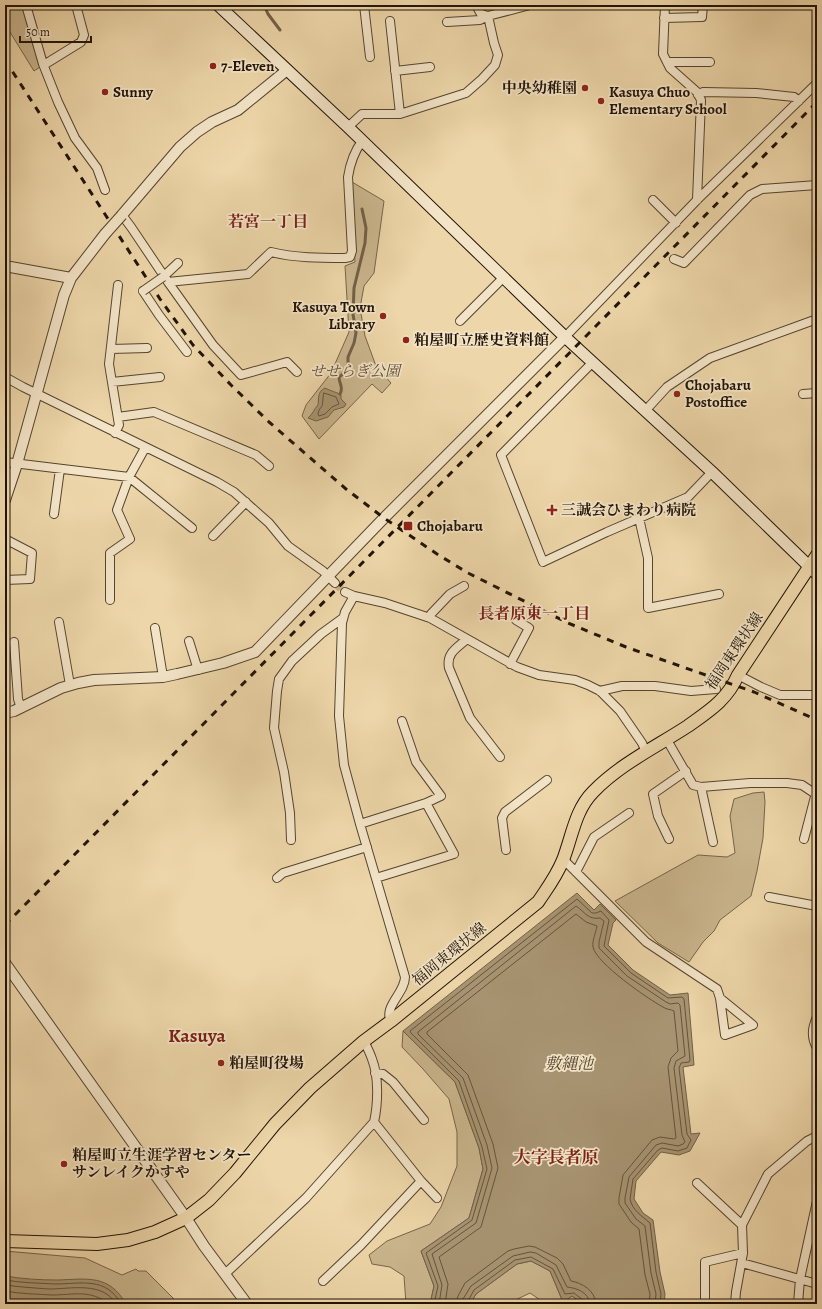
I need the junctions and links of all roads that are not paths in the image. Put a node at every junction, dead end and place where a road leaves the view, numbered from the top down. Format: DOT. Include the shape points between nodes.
graph roads {
  1 [pos="26,5"];
  2 [pos="76,5"];
  3 [pos="364,5"];
  4 [pos="476,5"];
  5 [pos="530,5"];
  6 [pos="665,5"];
  7 [pos="703,5"];
  8 [pos="224,7"];
  9 [pos="488,16"];
  10 [pos="664,18"];
  11 [pos="390,21"];
  12 [pos="447,22"];
  13 [pos="370,57"];
  14 [pos="667,62"];
  15 [pos="710,62"];
  16 [pos="43,64"];
  17 [pos="430,67"];
  18 [pos="287,70"];
  19 [pos="395,71"];
  20 [pos="817,83"];
  21 [pos="698,95"];
  22 [pos="799,102"];
  23 [pos="400,114"];
  24 [pos="348,127"];
  25 [pos="362,141"];
  26 [pos="817,185"];
  27 [pos="105,190"];
  28 [pos="653,200"];
  29 [pos="698,200"];
  30 [pos="122,215"];
  31 [pos="676,223"];
  32 [pos="674,259"];
  33 [pos="178,263"];
  34 [pos="5,266"];
  35 [pos="504,277"];
  36 [pos="71,278"];
  37 [pos="165,280"];
  38 [pos="118,285"];
  39 [pos="817,319"];
  40 [pos="460,321"];
  41 [pos="565,337"];
  42 [pos="111,348"];
  43 [pos="147,348"];
  44 [pos="187,352"];
  45 [pos="593,362"];
  46 [pos="297,372"];
  47 [pos="5,377"];
  48 [pos="160,377"];
  49 [pos="112,382"];
  50 [pos="817,393"];
  51 [pos="36,394"];
  52 [pos="803,394"];
  53 [pos="646,410"];
  54 [pos="118,417"];
  55 [pos="116,433"];
  56 [pos="145,448"];
  57 [pos="5,462"];
  58 [pos="17,464"];
  59 [pos="269,466"];
  60 [pos="60,469"];
  61 [pos="712,472"];
  62 [pos="129,477"];
  63 [pos="5,500"];
  64 [pos="246,502"];
  65 [pos="54,514"];
  66 [pos="639,518"];
  67 [pos="192,528"];
  68 [pos="213,536"];
  69 [pos="5,539"];
  70 [pos="817,555"];
  71 [pos="813,571"];
  72 [pos="5,580"];
  73 [pos="332,580"];
  74 [pos="464,586"];
  75 [pos="345,592"];
  76 [pos="719,594"];
  77 [pos="354,596"];
  78 [pos="110,600"];
  79 [pos="344,618"];
  80 [pos="430,618"];
  81 [pos="516,620"];
  82 [pos="59,622"];
  83 [pos="155,628"];
  84 [pos="467,639"];
  85 [pos="189,641"];
  86 [pos="14,642"];
  87 [pos="510,664"];
  88 [pos="198,670"];
  89 [pos="738,675"];
  90 [pos="163,677"];
  91 [pos="70,685"];
  92 [pos="716,689"];
  93 [pos="600,691"];
  94 [pos="817,694"];
  95 [pos="21,708"];
  96 [pos="5,714"];
  97 [pos="402,721"];
  98 [pos="667,740"];
  99 [pos="646,752"];
  100 [pos="500,757"];
  101 [pos="686,771"];
  102 [pos="547,780"];
  103 [pos="701,787"];
  104 [pos="816,793"];
  105 [pos="426,803"];
  106 [pos="629,813"];
  107 [pos="360,824"];
  108 [pos="804,839"];
  109 [pos="291,840"];
  110 [pos="669,840"];
  111 [pos="713,842"];
  112 [pos="367,847"];
  113 [pos="506,850"];
  114 [pos="563,859"];
  115 [pos="576,872"];
  116 [pos="277,878"];
  117 [pos="376,878"];
  118 [pos="769,897"];
  119 [pos="817,906"];
  120 [pos="5,963"];
  121 [pos="720,998"];
  122 [pos="817,1017"];
  123 [pos="391,1021"];
  124 [pos="364,1041"];
  125 [pos="817,1048"];
  126 [pos="375,1073"];
  127 [pos="424,1120"];
  128 [pos="374,1122"];
  129 [pos="817,1136"];
  130 [pos="422,1181"];
  131 [pos="697,1182"];
  132 [pos="437,1198"];
  133 [pos="817,1201"];
  134 [pos="815,1216"];
  135 [pos="186,1218"];
  136 [pos="742,1225"];
  137 [pos="5,1241"];
  138 [pos="743,1253"];
  139 [pos="742,1263"];
  140 [pos="225,1274"];
  141 [pos="800,1279"];
  142 [pos="323,1281"];
  143 [pos="817,1284"];
  144 [pos="247,1304"];
  145 [pos="705,1304"];
  146 [pos="735,1304"];
  147 [pos="798,1304"];
  1 -- 16 [label="street"];
  2 -- 16 [label="street" via="84,35 81,42"];
  3 -- 13 [label="street"];
  4 -- 9 [label="street" via="481,14"];
  5 -- 9 [label="street"];
  6 -- 10 [label="street"];
  7 -- 10 [label="street" via="702,17"];
  8 -- 18 [label="main road"];
  9 -- 12 [label="street" via="480,20"];
  9 -- 23 [label="street" via="498,55 495,65 466,93"];
  10 -- 14 [label="street" via="663,54"];
  11 -- 19 [label="street"];
  14 -- 15 [label="street"];
  14 -- 21 [label="street"];
  16 -- 27 [label="street" via="75,138 97,168"];
  17 -- 19 [label="street"];
  18 -- 24 [label="main road"];
  18 -- 30 [label="street" via="238,110 212,122 180,147"];
  19 -- 23 [label="street"];
  20 -- 22 [label="street"];
  21 -- 22 [label="street" via="703,92 756,93 794,97"];
  21 -- 29 [label="street" via="702,112"];
  22 -- 29 [label="street"];
  23 -- 24 [label="street" via="362,114"];
  24 -- 25 [label="main road"];
  25 -- 35 [label="main road"];
  25 -- 37 [label="street" via="350,166 348,177 352,251 350,257 306,257 271,252 248,274"];
  26 -- 32 [label="street" via="762,189 750,195 684,263"];
  28 -- 31 [label="street"];
  29 -- 31 [label="street"];
  30 -- 36 [label="street, bridge"];
  30 -- 37 [label="street"];
  31 -- 41 [label="street"];
  33 -- 37 [label="street"];
  34 -- 36 [label="street"];
  35 -- 40 [label="street"];
  35 -- 41 [label="main road"];
  36 -- 51 [label="street"];
  37 -- 44 [label="street, bridge" via="143,291"];
  37 -- 46 [label="street" via="213,345 241,375 287,362"];
  38 -- 42 [label="street"];
  39 -- 53 [label="street" via="710,358 667,387"];
  41 -- 45 [label="main road"];
  41 -- 73 [label="street" via="384,518"];
  42 -- 43 [label="street"];
  42 -- 49 [label="street" via="109,364"];
  45 -- 53 [label="main road"];
  45 -- 66 [label="street" via="501,455 543,562"];
  47 -- 51 [label="street"];
  48 -- 49 [label="street"];
  49 -- 54 [label="street"];
  50 -- 52 [label="street"];
  51 -- 55 [label="street"];
  51 -- 58 [label="street"];
  53 -- 61 [label="main road"];
  54 -- 55 [label="street"];
  54 -- 59 [label="street" via="154,412 256,456"];
  55 -- 56 [label="street"];
  56 -- 62 [label="street"];
  56 -- 64 [label="street" via="217,482"];
  57 -- 58 [label="street"];
  58 -- 60 [label="street"];
  58 -- 63 [label="street"];
  60 -- 62 [label="street"];
  60 -- 65 [label="street"];
  61 -- 66 [label="street" via="688,498"];
  61 -- 71 [label="main road"];
  62 -- 67 [label="street"];
  62 -- 78 [label="street" via="117,510 130,539 110,553"];
  64 -- 68 [label="street"];
  64 -- 73 [label="street" via="269,523 288,546"];
  66 -- 76 [label="street" via="648,558 648,608"];
  69 -- 72 [label="street" via="32,553 30,578"];
  70 -- 71 [label="main road, 福岡東環状線"];
  71 -- 89 [label="main road, 福岡東環状線"];
  73 -- 88 [label="street" via="255,652"];
  74 -- 80 [label="street" via="450,594"];
  75 -- 77 [label="street"];
  77 -- 79 [label="street"];
  77 -- 80 [label="street" via="386,603"];
  79 -- 107 [label="street" via="339,716 344,765"];
  79 -- 109 [label="street" via="321,634 292,662 279,679 274,728 284,772"];
  80 -- 84 [label="street"];
  81 -- 87 [label="street" via="529,628"];
  82 -- 91 [label="street"];
  83 -- 90 [label="street"];
  84 -- 87 [label="street"];
  84 -- 100 [label="street" via="451,653 448,660 449,668 470,718"];
  85 -- 88 [label="street"];
  86 -- 95 [label="street" via="18,699"];
  87 -- 93 [label="street" via="539,675 576,680"];
  88 -- 90 [label="street"];
  89 -- 94 [label="street" via="780,694"];
  89 -- 98 [label="main road, 福岡東環状線" via="716,707"];
  90 -- 91 [label="street" via="94,680"];
  91 -- 95 [label="street"];
  92 -- 93 [label="street" via="692,691 655,686 622,686"];
  93 -- 99 [label="street" via="620,711"];
  95 -- 96 [label="street"];
  97 -- 105 [label="street" via="416,762 441,796"];
  98 -- 99 [label="main road, 福岡東環状線"];
  98 -- 101 [label="street"];
  99 -- 114 [label="main road, 福岡東環状線" via="610,776 592,793 579,812"];
  101 -- 103 [label="street" via="693,785"];
  101 -- 110 [label="street" via="653,794 658,816"];
  102 -- 113 [label="street" via="505,812 502,818"];
  103 -- 104 [label="street" via="787,782 802,785"];
  103 -- 111 [label="street"];
  104 -- 108 [label="street"];
  105 -- 107 [label="street"];
  105 -- 117 [label="street" via="454,854"];
  106 -- 115 [label="street" via="594,836"];
  107 -- 112 [label="street"];
  112 -- 116 [label="street" via="283,873"];
  112 -- 117 [label="street"];
  114 -- 115 [label="street"];
  114 -- 123 [label="main road, 福岡東環状線" via="554,879 538,902"];
  115 -- 121 [label="street" via="646,942 717,989"];
  117 -- 123 [label="street" via="405,977 405,984 389,1011"];
  118 -- 119 [label="street"];
  120 -- 135 [label="street"];
  121 -- 121 [label="street" via="725,1035 753,1025 748,1020"];
  122 -- 125 [label="street" via="813,1026 813,1041"];
  123 -- 124 [label="main road, 福岡東環状線"];
  124 -- 126 [label="street" via="373,1060"];
  124 -- 135 [label="main road, 福岡東環状線" via="310,1088 275,1124 235,1173 209,1200"];
  126 -- 127 [label="street" via="383,1074 394,1082"];
  126 -- 128 [label="street" via="377,1107"];
  128 -- 130 [label="street"];
  128 -- 140 [label="street" via="306,1198"];
  129 -- 136 [label="street" via="807,1141 768,1174"];
  130 -- 132 [label="street"];
  130 -- 142 [label="street"];
  131 -- 136 [label="street"];
  133 -- 134 [label="street"];
  134 -- 141 [label="street"];
  135 -- 137 [label="main road, 福岡東環状線" via="155,1232 128,1240 98,1244"];
  135 -- 140 [label="street"];
  136 -- 138 [label="street"];
  138 -- 139 [label="street"];
  138 -- 145 [label="street" via="704,1262"];
  139 -- 141 [label="street"];
  139 -- 146 [label="street"];
  140 -- 144 [label="street"];
  141 -- 143 [label="street"];
  141 -- 147 [label="street"];
}
